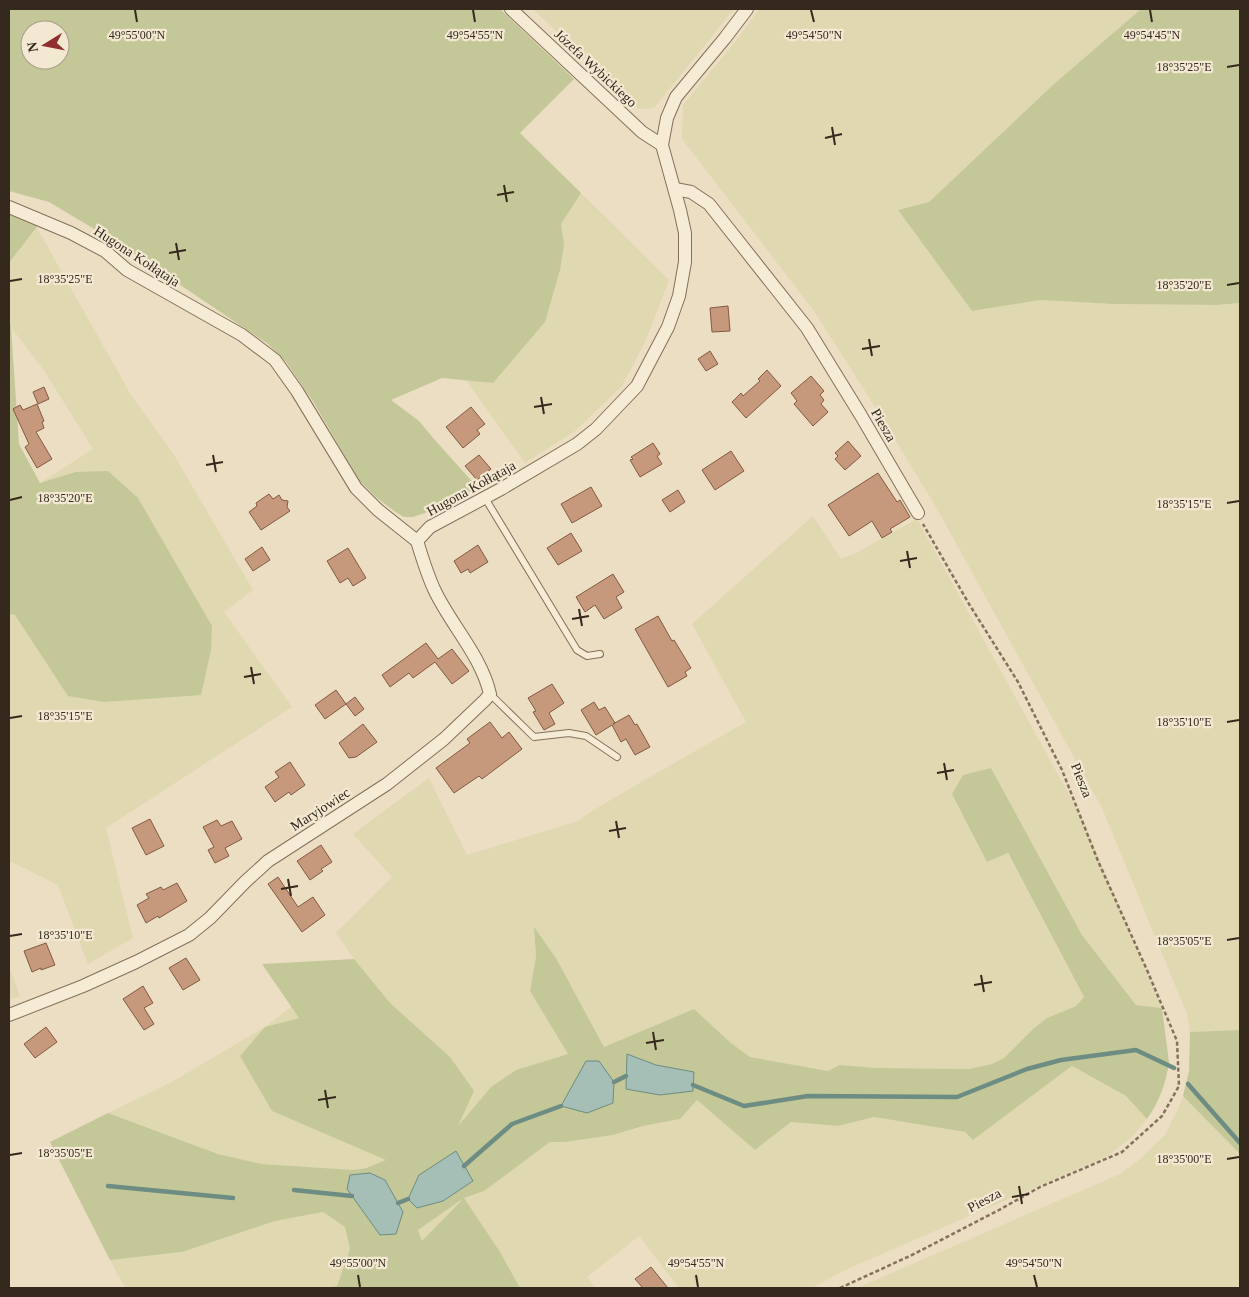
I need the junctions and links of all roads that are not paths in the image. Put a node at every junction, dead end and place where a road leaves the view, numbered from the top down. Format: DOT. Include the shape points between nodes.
graph roads {
  1 [pos="511,9"];
  2 [pos="747,9"];
  3 [pos="662,146"];
  4 [pos="675,190"];
  5 [pos="9,208"];
  6 [pos="485,498"];
  7 [pos="918,513"];
  8 [pos="418,541"];
  9 [pos="600,654"];
  10 [pos="490,694"];
  11 [pos="617,757"];
  12 [pos="9,1015"];
  1 -- 3 [label="street, Józefa Wybickiego" via="642,132"];
  2 -- 3 [label="street, Hugona Kołłątaja" via="676,97 666,118"];
  3 -- 4 [label="street, Hugona Kołłątaja"];
  4 -- 6 [label="street, Hugona Kołłątaja" via="685,233 685,262 679,296 668,327 636,386 577,444"];
  4 -- 7 [label="street, Piesza" via="691,192 709,204 807,328"];
  5 -- 8 [label="street, Hugona Kołłątaja" via="71,232 105,251 127,270 242,335 275,360 356,488"];
  6 -- 8 [label="street, Hugona Kołłątaja" via="430,527"];
  6 -- 9 [label="lane" via="577,650 587,656"];
  8 -- 10 [label="street" via="434,589 467,645"];
  10 -- 11 [label="lane" via="534,737 569,733 586,736"];
  10 -- 12 [label="street, Maryjowiec" via="444,739 388,784 268,861 190,935 83,986"];
}
